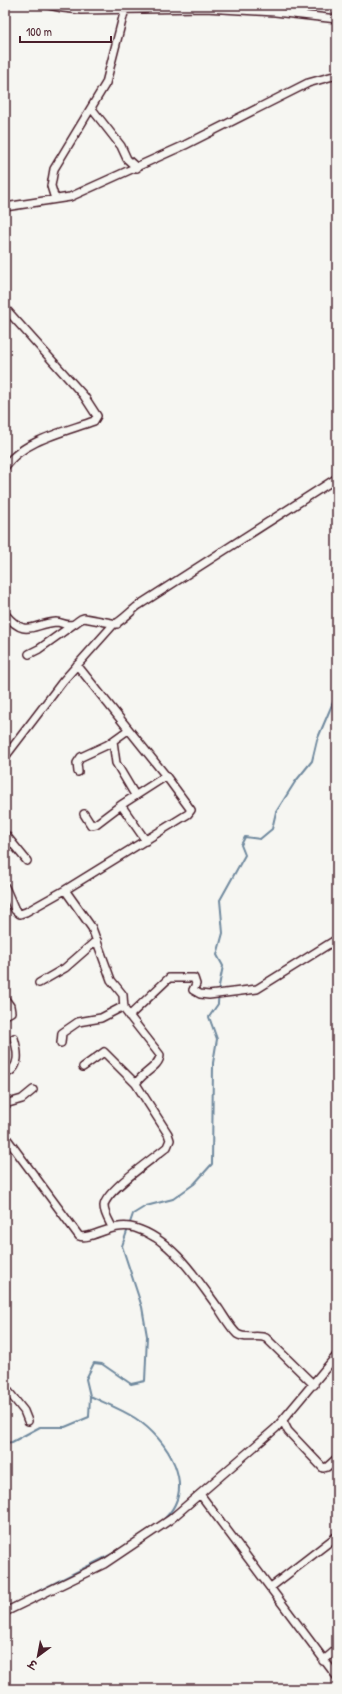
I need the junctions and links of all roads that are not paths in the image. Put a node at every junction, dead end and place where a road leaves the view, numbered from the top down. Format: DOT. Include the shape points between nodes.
graph roads {
  1 [pos="49,5"];
  2 [pos="125,9"];
  3 [pos="337,19"];
  4 [pos="337,74"];
  5 [pos="92,109"];
  6 [pos="136,168"];
  7 [pos="55,199"];
  8 [pos="5,207"];
  9 [pos="5,308"];
  10 [pos="5,467"];
  11 [pos="337,478"];
  12 [pos="5,614"];
  13 [pos="74,624"];
  14 [pos="117,624"];
  15 [pos="29,654"];
  16 [pos="79,667"];
  17 [pos="128,730"];
  18 [pos="113,741"];
  19 [pos="5,757"];
  20 [pos="78,772"];
  21 [pos="166,776"];
  22 [pos="135,795"];
  23 [pos="121,805"];
  24 [pos="84,814"];
  25 [pos="5,834"];
  26 [pos="146,841"];
  27 [pos="27,861"];
  28 [pos="5,888"];
  29 [pos="65,890"];
  30 [pos="337,939"];
  31 [pos="97,940"];
  32 [pos="38,984"];
  33 [pos="5,999"];
  34 [pos="124,1006"];
  35 [pos="5,1015"];
  36 [pos="129,1016"];
  37 [pos="14,1038"];
  38 [pos="62,1043"];
  39 [pos="83,1068"];
  40 [pos="5,1074"];
  41 [pos="136,1084"];
  42 [pos="33,1090"];
  43 [pos="5,1104"];
  44 [pos="5,1136"];
  45 [pos="112,1226"];
  46 [pos="337,1356"];
  47 [pos="314,1385"];
  48 [pos="5,1387"];
  49 [pos="28,1421"];
  50 [pos="283,1421"];
  51 [pos="337,1458"];
  52 [pos="200,1494"];
  53 [pos="337,1536"];
  54 [pos="271,1587"];
  55 [pos="5,1612"];
  56 [pos="337,1649"];
  57 [pos="323,1661"];
  58 [pos="337,1677"];
  1 -- 2 [label="street" via="82,10"];
  2 -- 3 [label="street" via="204,8"];
  2 -- 5 [label="street" via="110,75"];
  4 -- 6 [label="street" via="285,94"];
  5 -- 6 [label="street"];
  5 -- 7 [label="street" via="58,161 51,186"];
  6 -- 7 [label="street" via="70,197"];
  7 -- 8 [label="street"];
  9 -- 10 [label="street" via="84,396 97,416 94,421 34,444"];
  11 -- 14 [label="street" via="139,605"];
  12 -- 13 [label="street" via="23,628 32,629 56,622"];
  13 -- 14 [label="street" via="84,618"];
  13 -- 15 [label="street"];
  14 -- 16 [label="street" via="106,632"];
  16 -- 17 [label="street"];
  16 -- 19 [label="street" via="40,710"];
  17 -- 18 [label="street"];
  17 -- 21 [label="street"];
  18 -- 20 [label="street" via="81,757 77,763"];
  18 -- 22 [label="street" via="116,763"];
  21 -- 22 [label="street"];
  21 -- 26 [label="street" via="191,810"];
  22 -- 23 [label="street"];
  23 -- 24 [label="street" via="92,826"];
  23 -- 26 [label="street"];
  25 -- 27 [label="street"];
  26 -- 29 [label="street"];
  28 -- 29 [label="street" via="15,910 20,914"];
  29 -- 31 [label="street" via="92,928"];
  30 -- 36 [label="street" via="257,989 200,994 193,990 196,984 194,978 169,978"];
  31 -- 32 [label="street" via="65,968"];
  31 -- 34 [label="street" via="111,980 123,995"];
  33 -- 35 [label="street" via="11,1012"];
  34 -- 36 [label="street"];
  34 -- 38 [label="street" via="101,1018 78,1022 62,1033"];
  36 -- 41 [label="street" via="160,1055 158,1062 140,1077"];
  37 -- 40 [label="street" via="17,1049 16,1065 12,1071"];
  39 -- 41 [label="street" via="104,1052"];
  41 -- 45 [label="street" via="170,1140 167,1147 120,1184 108,1197 104,1210"];
  42 -- 43 [label="street" via="22,1099"];
  44 -- 45 [label="street" via="76,1233 86,1237"];
  45 -- 47 [label="street" via="133,1227 162,1243 188,1269 237,1334 244,1337 266,1338"];
  46 -- 47 [label="street"];
  47 -- 50 [label="street"];
  48 -- 49 [label="street" via="24,1411"];
  50 -- 51 [label="street" via="288,1431 324,1468"];
  50 -- 52 [label="street"];
  52 -- 54 [label="street"];
  52 -- 55 [label="street" via="161,1527 104,1564"];
  53 -- 54 [label="street"];
  54 -- 57 [label="street"];
  56 -- 57 [label="street"];
  57 -- 58 [label="street"];
}
